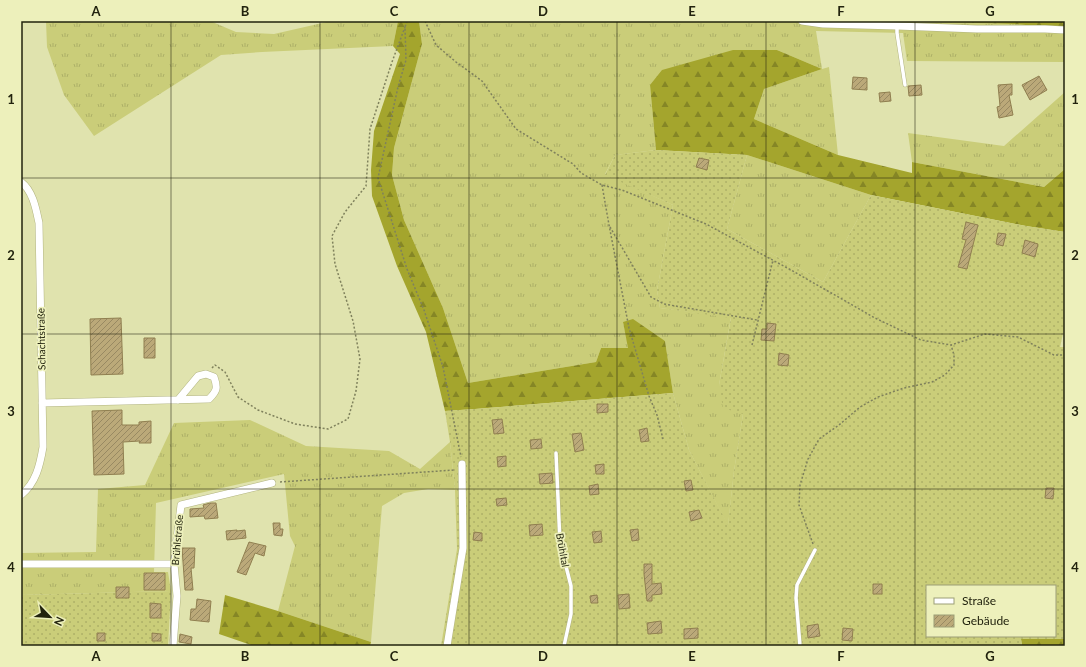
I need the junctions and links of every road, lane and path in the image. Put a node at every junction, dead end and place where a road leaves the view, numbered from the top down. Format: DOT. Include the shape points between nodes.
graph roads {
  1 [pos="407,21"];
  2 [pos="424,21"];
  3 [pos="802,21"];
  4 [pos="897,26"];
  5 [pos="405,27"];
  6 [pos="1065,30"];
  7 [pos="905,85"];
  8 [pos="21,182"];
  9 [pos="602,185"];
  10 [pos="609,225"];
  11 [pos="773,260"];
  12 [pos="757,320"];
  13 [pos="752,345"];
  14 [pos="951,346"];
  15 [pos="1065,355"];
  16 [pos="206,374"];
  17 [pos="178,400"];
  18 [pos="42,403"];
  19 [pos="663,439"];
  20 [pos="556,453"];
  21 [pos="462,467"];
  22 [pos="272,483"];
  23 [pos="21,495"];
  24 [pos="815,550"];
  25 [pos="21,564"];
  26 [pos="174,564"];
  27 [pos="173,646"];
  28 [pos="447,646"];
  29 [pos="564,646"];
  30 [pos="800,646"];
  1 -- 5 [label="path"];
  2 -- 9 [label="path" via="436,45 482,81 516,129"];
  3 -- 4 [label="street"];
  4 -- 6 [label="street"];
  4 -- 7 [label="lane"];
  5 -- 16 [label="path" via="370,129 366,186 345,212 332,236 335,264 353,321 360,359 356,391 348,419 328,429 295,424 258,410 238,397 225,372 215,365"];
  5 -- 21 [label="path" via="406,60 378,178 443,367"];
  8 -- 18 [label="street, Schachtstraße" via="32,196 38,223"];
  9 -- 10 [label="path"];
  9 -- 11 [label="path" via="622,190 706,224"];
  10 -- 12 [label="path" via="651,297 664,304"];
  10 -- 19 [label="path" via="630,328"];
  11 -- 12 [label="path"];
  11 -- 14 [label="path" via="876,318 921,340"];
  12 -- 13 [label="path"];
  14 -- 15 [label="path" via="985,334 1018,336 1054,355"];
  14 -- 24 [label="path" via="954,365 945,375 932,382 878,397 860,407 819,439 808,459 800,485 799,505"];
  16 -- 17 [label="street" via="198,376"];
  16 -- 17 [label="street" via="214,377 216,393 209,399"];
  17 -- 18 [label="street"];
  18 -- 23 [label="street, Schachtstraße" via="43,447 40,466 33,481"];
  20 -- 29 [label="lane, Brühltal" via="560,542 571,586 571,614"];
  21 -- 22 [label="path"];
  21 -- 28 [label="street" via="463,548"];
  22 -- 26 [label="street, Brühlstraße" via="181,505"];
  24 -- 30 [label="lane" via="798,585 796,598"];
  25 -- 26 [label="street"];
  26 -- 27 [label="street, Brühlstraße" via="177,596"];
}
